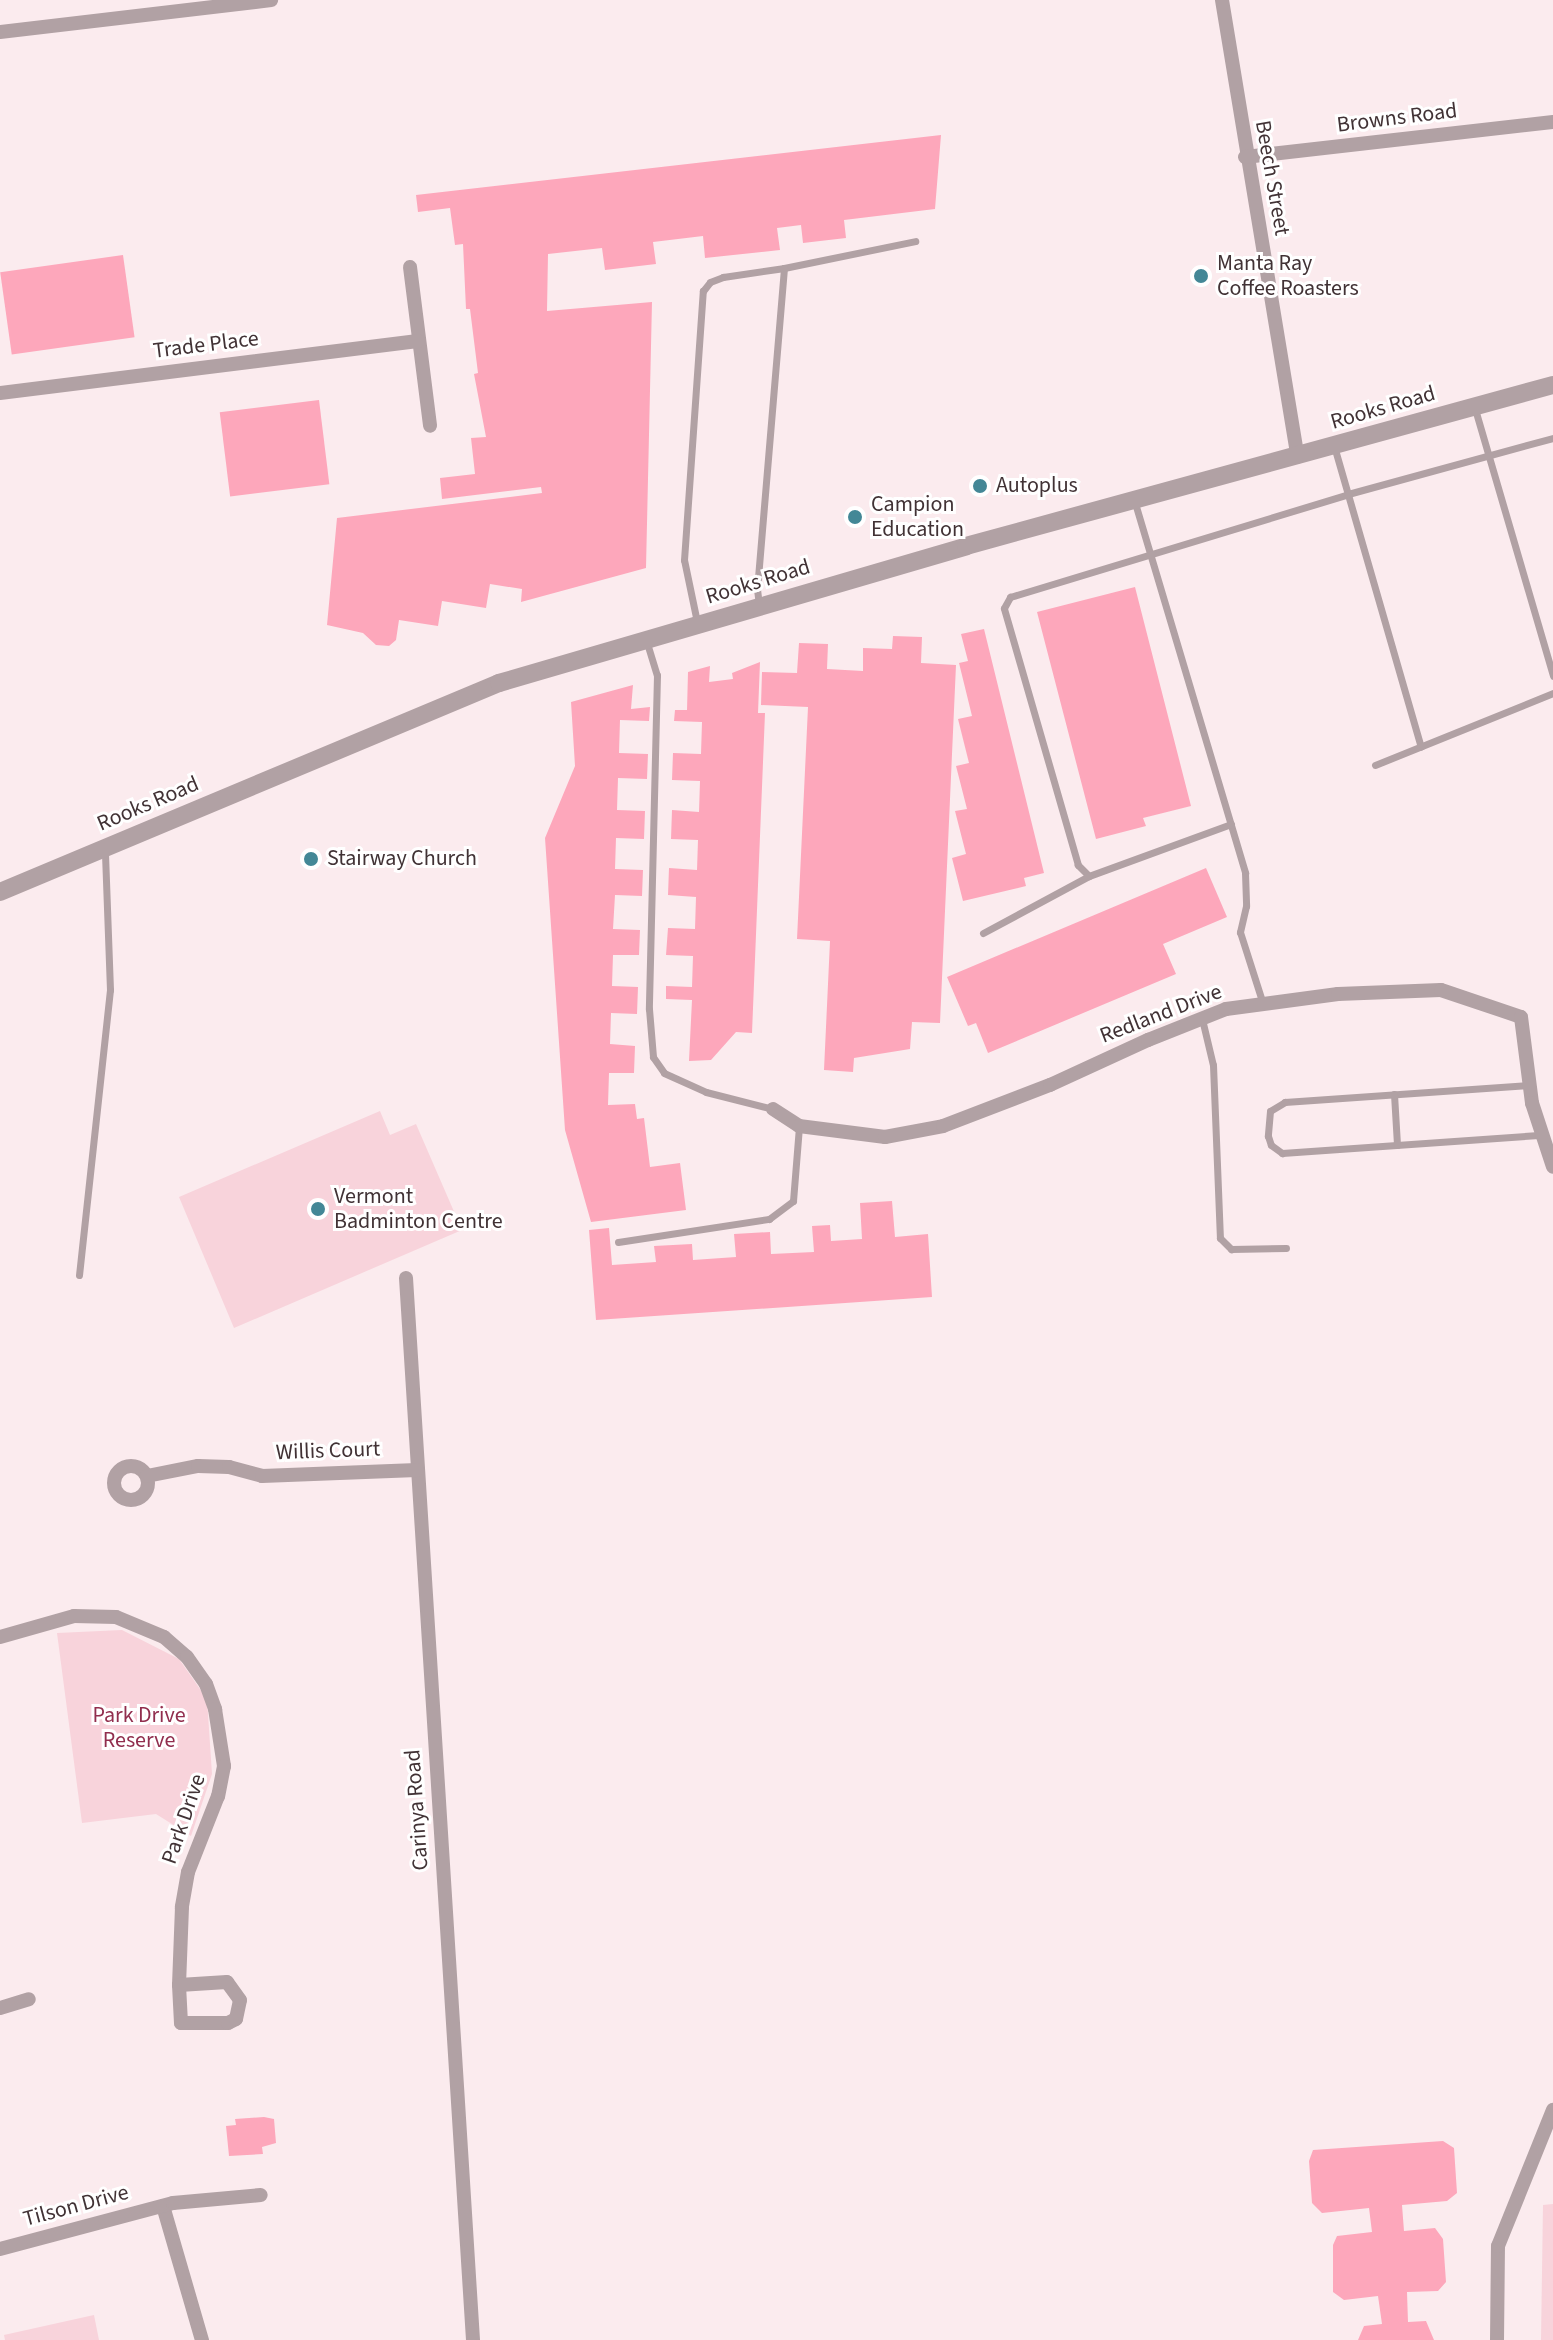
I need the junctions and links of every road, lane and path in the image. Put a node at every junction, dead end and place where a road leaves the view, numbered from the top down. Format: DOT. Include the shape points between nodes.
graph roads {
  1 [pos="271,0"];
  2 [pos="1222,0"];
  3 [pos="0,32"];
  4 [pos="1553,122"];
  5 [pos="1245,157"];
  6 [pos="915,241"];
  7 [pos="410,267"];
  8 [pos="784,268"];
  9 [pos="418,341"];
  10 [pos="1553,385"];
  11 [pos="0,393"];
  12 [pos="1475,407"];
  13 [pos="430,426"];
  14 [pos="1553,438"];
  15 [pos="1334,446"];
  16 [pos="1489,455"];
  17 [pos="1298,457"];
  18 [pos="1348,494"];
  19 [pos="1135,500"];
  20 [pos="1151,553"];
  21 [pos="759,606"];
  22 [pos="698,624"];
  23 [pos="646,641"];
  24 [pos="1553,676"];
  25 [pos="1553,693"];
  26 [pos="1421,747"];
  27 [pos="1375,765"];
  28 [pos="1231,824"];
  29 [pos="105,848"];
  30 [pos="1089,876"];
  31 [pos="0,892"];
  32 [pos="983,933"];
  33 [pos="1263,1004"];
  34 [pos="1202,1019"];
  35 [pos="1528,1085"];
  36 [pos="1394,1094"];
  37 [pos="773,1109"];
  38 [pos="799,1126"];
  39 [pos="1542,1135"];
  40 [pos="1397,1145"];
  41 [pos="1553,1167"];
  42 [pos="618,1242"];
  43 [pos="1286,1248"];
  44 [pos="79,1275"];
  45 [pos="406,1278"];
  46 [pos="417,1470"];
  47 [pos="147,1476"];
  48 [pos="0,1637"];
  49 [pos="179,1985"];
  50 [pos="29,1999"];
  51 [pos="0,2008"];
  52 [pos="1553,2110"];
  53 [pos="261,2195"];
  54 [pos="163,2206"];
  55 [pos="0,2249"];
  56 [pos="202,2340"];
  57 [pos="473,2340"];
  58 [pos="1497,2340"];
  1 -- 3 [label="street"];
  2 -- 5 [label="street, Beech Street"];
  4 -- 5 [label="street, Browns Road"];
  5 -- 17 [label="street, Beech Street"];
  6 -- 8 [label="lane"];
  7 -- 9 [label="street"];
  8 -- 21 [label="lane"];
  8 -- 22 [label="lane" via="723,277 703,291 684,560"];
  9 -- 11 [label="street, Trade Place"];
  9 -- 13 [label="street"];
  10 -- 12 [label="street, Rooks Road"];
  12 -- 15 [label="street, Rooks Road"];
  12 -- 16 [label="lane"];
  14 -- 16 [label="lane"];
  15 -- 17 [label="street, Rooks Road"];
  15 -- 18 [label="lane"];
  16 -- 18 [label="lane"];
  16 -- 24 [label="lane"];
  17 -- 19 [label="street, Rooks Road"];
  18 -- 20 [label="lane"];
  18 -- 26 [label="lane"];
  19 -- 20 [label="lane"];
  19 -- 21 [label="street, Rooks Road"];
  20 -- 28 [label="lane"];
  20 -- 30 [label="lane" via="1010,597 1004,608 1078,865"];
  21 -- 22 [label="street, Rooks Road"];
  22 -- 23 [label="street, Rooks Road"];
  23 -- 29 [label="street, Rooks Road" via="499,683"];
  23 -- 37 [label="lane" via="657,675 649,1009 653,1057 664,1073 706,1092"];
  25 -- 26 [label="lane"];
  26 -- 27 [label="lane"];
  28 -- 30 [label="lane"];
  28 -- 33 [label="lane" via="1245,873 1240,932"];
  29 -- 31 [label="street, Rooks Road"];
  29 -- 44 [label="lane" via="110,990"];
  30 -- 32 [label="lane"];
  33 -- 34 [label="street, Redland Drive"];
  33 -- 35 [label="street, Redland Drive" via="1338,994 1441,990 1521,1017"];
  34 -- 38 [label="street, Redland Drive" via="943,1126 885,1137"];
  34 -- 43 [label="lane" via="1213,1065 1220,1238 1231,1249"];
  35 -- 36 [label="lane"];
  35 -- 39 [label="street, Redland Drive"];
  36 -- 40 [label="lane"];
  36 -- 40 [label="lane" via="1285,1102 1270,1111 1268,1136 1282,1153"];
  37 -- 38 [label="street, Redland Drive"];
  38 -- 42 [label="lane" via="793,1201 769,1219"];
  39 -- 40 [label="lane"];
  39 -- 41 [label="street, Redland Drive"];
  45 -- 46 [label="street, Carinya Road"];
  46 -- 47 [label="street, Willis Court" via="262,1476 198,1466"];
  46 -- 57 [label="street, Carinya Road"];
  48 -- 49 [label="street, Park Drive" via="74,1616 130,1621 164,1637 206,1684 224,1766 188,1872"];
  49 -- 49 [label="street, Park Drive" via="232,1985 240,2000 236,2019 184,2025"];
  50 -- 51 [label="street"];
  52 -- 58 [label="street" via="1498,2246"];
  53 -- 54 [label="street, Tilson Drive"];
  54 -- 55 [label="street, Tilson Drive"];
  54 -- 56 [label="street, Tilson Drive"];
}
